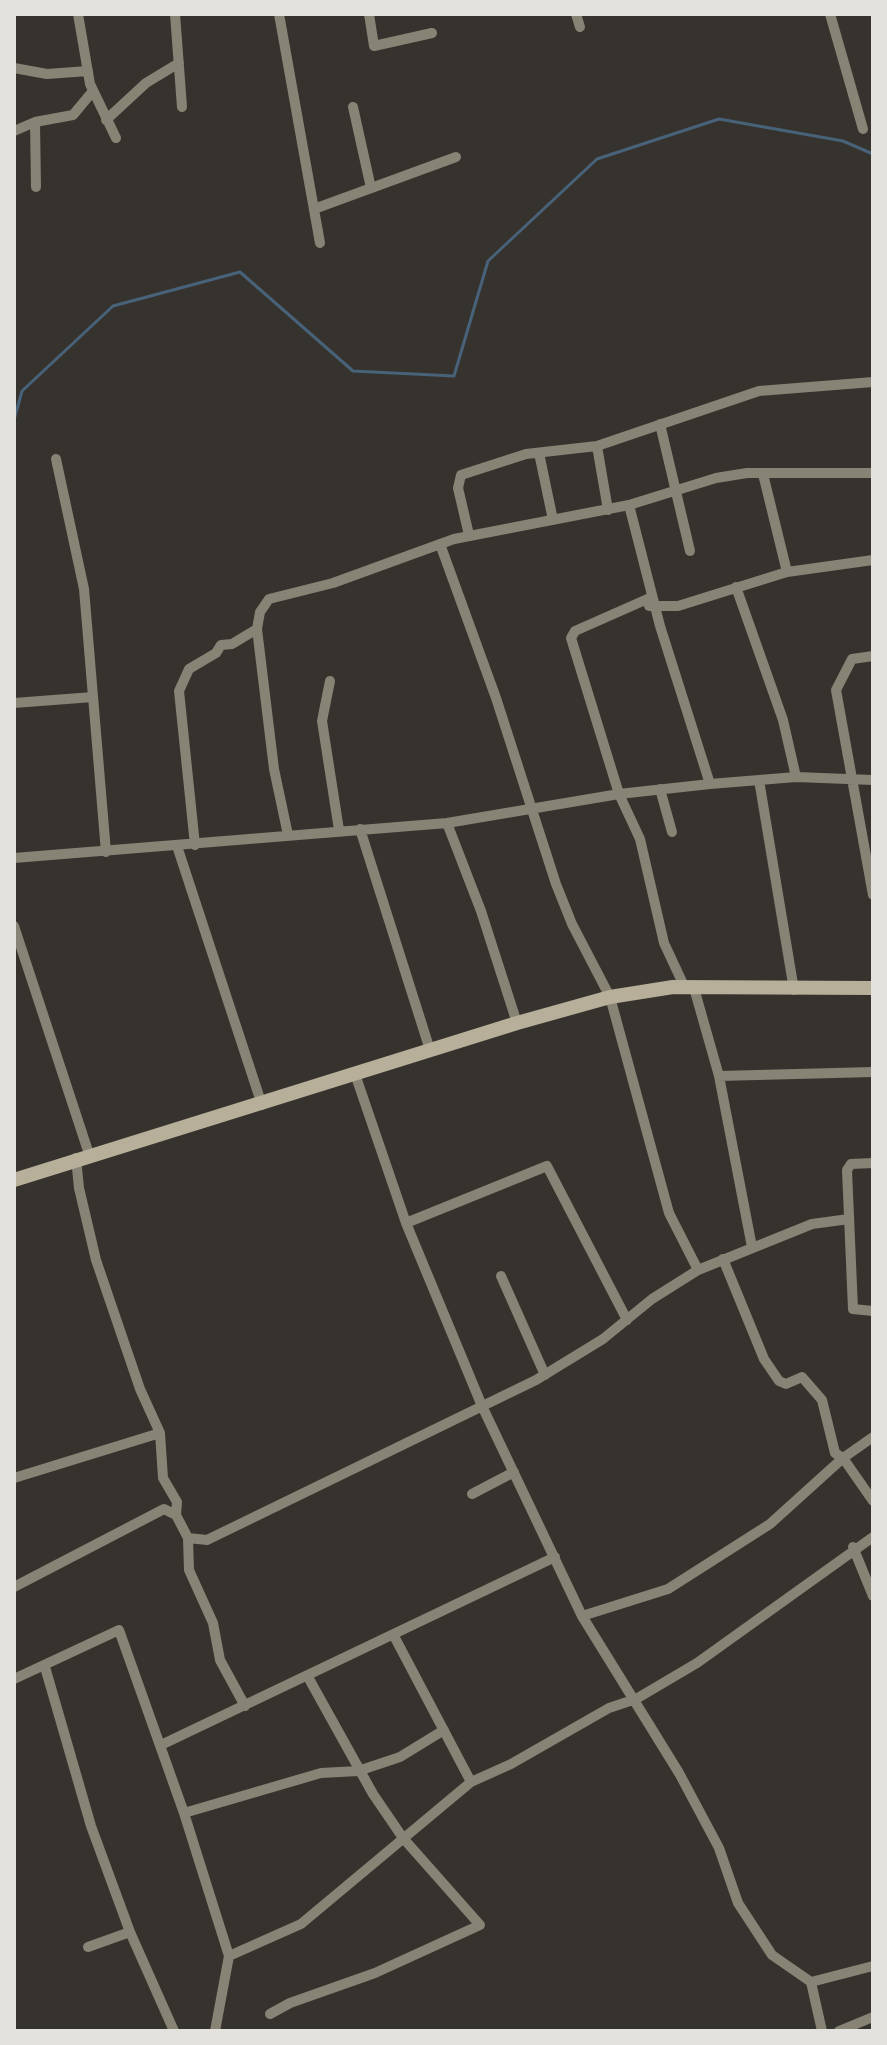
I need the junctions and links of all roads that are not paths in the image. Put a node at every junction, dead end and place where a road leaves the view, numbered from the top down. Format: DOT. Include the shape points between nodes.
graph roads {
  1 [pos="78,14"];
  2 [pos="175,14"];
  3 [pos="279,14"];
  4 [pos="369,14"];
  5 [pos="576,14"];
  6 [pos="830,14"];
  7 [pos="580,27"];
  8 [pos="432,33"];
  9 [pos="179,63"];
  10 [pos="14,68"];
  11 [pos="88,71"];
  12 [pos="93,91"];
  13 [pos="182,107"];
  14 [pos="353,107"];
  15 [pos="106,120"];
  16 [pos="35,122"];
  17 [pos="863,129"];
  18 [pos="14,131"];
  19 [pos="116,138"];
  20 [pos="456,157"];
  21 [pos="36,187"];
  22 [pos="371,188"];
  23 [pos="314,209"];
  24 [pos="320,243"];
  25 [pos="873,382"];
  26 [pos="660,424"];
  27 [pos="597,446"];
  28 [pos="539,453"];
  29 [pos="56,459"];
  30 [pos="873,473"];
  31 [pos="763,474"];
  32 [pos="676,489"];
  33 [pos="629,505"];
  34 [pos="608,510"];
  35 [pos="553,520"];
  36 [pos="469,535"];
  37 [pos="440,544"];
  38 [pos="690,551"];
  39 [pos="873,560"];
  40 [pos="787,572"];
  41 [pos="736,587"];
  42 [pos="654,602"];
  43 [pos="678,606"];
  44 [pos="660,626"];
  45 [pos="257,629"];
  46 [pos="873,656"];
  47 [pos="330,681"];
  48 [pos="93,697"];
  49 [pos="14,703"];
  50 [pos="796,777"];
  51 [pos="759,780"];
  52 [pos="853,780"];
  53 [pos="873,780"];
  54 [pos="710,784"];
  55 [pos="660,789"];
  56 [pos="619,794"];
  57 [pos="533,811"];
  58 [pos="447,823"];
  59 [pos="360,829"];
  60 [pos="339,830"];
  61 [pos="672,832"];
  62 [pos="288,835"];
  63 [pos="195,845"];
  64 [pos="177,846"];
  65 [pos="106,852"];
  66 [pos="14,858"];
  67 [pos="873,895"];
  68 [pos="14,926"];
  69 [pos="690,988"];
  70 [pos="873,988"];
  71 [pos="794,990"];
  72 [pos="610,997"];
  73 [pos="517,1023"];
  74 [pos="430,1050"];
  75 [pos="873,1072"];
  76 [pos="355,1074"];
  77 [pos="719,1076"];
  78 [pos="262,1105"];
  79 [pos="82,1156"];
  80 [pos="873,1163"];
  81 [pos="14,1180"];
  82 [pos="849,1219"];
  83 [pos="406,1223"];
  84 [pos="752,1247"];
  85 [pos="723,1259"];
  86 [pos="698,1270"];
  87 [pos="501,1276"];
  88 [pos="873,1311"];
  89 [pos="627,1320"];
  90 [pos="545,1375"];
  91 [pos="482,1406"];
  92 [pos="160,1433"];
  93 [pos="873,1437"];
  94 [pos="843,1458"];
  95 [pos="514,1472"];
  96 [pos="14,1478"];
  97 [pos="472,1494"];
  98 [pos="873,1501"];
  99 [pos="176,1515"];
  100 [pos="873,1537"];
  101 [pos="188,1538"];
  102 [pos="853,1547"];
  103 [pos="555,1557"];
  104 [pos="14,1587"];
  105 [pos="873,1596"];
  106 [pos="582,1616"];
  107 [pos="394,1636"];
  108 [pos="45,1667"];
  109 [pos="308,1677"];
  110 [pos="14,1679"];
  111 [pos="636,1699"];
  112 [pos="245,1706"];
  113 [pos="444,1730"];
  114 [pos="161,1745"];
  115 [pos="358,1771"];
  116 [pos="471,1782"];
  117 [pos="184,1813"];
  118 [pos="404,1838"];
  119 [pos="130,1932"];
  120 [pos="88,1947"];
  121 [pos="229,1956"];
  122 [pos="873,1966"];
  123 [pos="811,1982"];
  124 [pos="270,2014"];
  125 [pos="873,2017"];
  126 [pos="174,2031"];
  127 [pos="215,2031"];
  128 [pos="822,2031"];
  129 [pos="839,2031"];
  1 -- 11 [label="street"];
  2 -- 9 [label="street"];
  3 -- 23 [label="street"];
  4 -- 8 [label="street" via="374,46"];
  5 -- 7 [label="street"];
  6 -- 17 [label="street"];
  9 -- 13 [label="street"];
  9 -- 15 [label="street" via="146,83"];
  10 -- 11 [label="street" via="47,74"];
  11 -- 12 [label="street"];
  12 -- 15 [label="street"];
  12 -- 16 [label="street" via="73,115"];
  14 -- 22 [label="street"];
  15 -- 19 [label="street"];
  16 -- 18 [label="street"];
  16 -- 21 [label="street"];
  20 -- 22 [label="street"];
  22 -- 23 [label="street"];
  23 -- 24 [label="street"];
  25 -- 26 [label="street" via="759,391"];
  26 -- 27 [label="street"];
  26 -- 32 [label="street"];
  27 -- 28 [label="street"];
  27 -- 34 [label="street"];
  28 -- 35 [label="street"];
  28 -- 36 [label="street" via="501,459 461,475 458,488"];
  29 -- 48 [label="street" via="84,589"];
  30 -- 31 [label="street"];
  31 -- 32 [label="street" via="716,478"];
  31 -- 40 [label="street"];
  32 -- 33 [label="street"];
  32 -- 38 [label="street"];
  33 -- 34 [label="street"];
  33 -- 42 [label="street"];
  34 -- 35 [label="street"];
  35 -- 36 [label="street"];
  36 -- 37 [label="street"];
  37 -- 45 [label="street" via="333,583 269,599"];
  37 -- 57 [label="street"];
  39 -- 40 [label="street"];
  40 -- 41 [label="street"];
  41 -- 43 [label="street"];
  41 -- 50 [label="street" via="783,720"];
  42 -- 43 [label="street"];
  42 -- 44 [label="street"];
  42 -- 56 [label="street" via="639,603 575,631 571,638"];
  43 -- 44 [label="street"];
  44 -- 54 [label="street"];
  45 -- 62 [label="street" via="274,769"];
  45 -- 63 [label="street" via="221,645 189,669 179,691"];
  46 -- 52 [label="street" via="852,659 836,690"];
  47 -- 60 [label="street" via="322,721"];
  48 -- 49 [label="street"];
  48 -- 65 [label="street"];
  50 -- 51 [label="street"];
  50 -- 52 [label="street"];
  51 -- 54 [label="street"];
  51 -- 71 [label="street"];
  52 -- 53 [label="street"];
  52 -- 67 [label="street"];
  54 -- 55 [label="street"];
  55 -- 56 [label="street"];
  55 -- 61 [label="street"];
  56 -- 57 [label="street"];
  56 -- 69 [label="street" via="640,839 664,943"];
  57 -- 58 [label="street"];
  57 -- 72 [label="street" via="572,924"];
  58 -- 59 [label="street"];
  58 -- 73 [label="street"];
  59 -- 60 [label="street"];
  59 -- 74 [label="street"];
  60 -- 62 [label="street"];
  62 -- 63 [label="street"];
  63 -- 64 [label="street"];
  64 -- 65 [label="street"];
  64 -- 78 [label="street"];
  65 -- 66 [label="street"];
  68 -- 79 [label="street"];
  69 -- 71 [label="street"];
  69 -- 72 [label="street"];
  69 -- 77 [label="street"];
  70 -- 71 [label="street"];
  72 -- 73 [label="street"];
  72 -- 86 [label="street" via="669,1213"];
  73 -- 74 [label="street"];
  74 -- 76 [label="street"];
  75 -- 77 [label="street"];
  76 -- 78 [label="street"];
  76 -- 83 [label="street"];
  77 -- 84 [label="street"];
  78 -- 79 [label="street"];
  79 -- 81 [label="street"];
  79 -- 92 [label="street" via="79,1188 96,1260"];
  80 -- 82 [label="street" via="848,1166"];
  82 -- 84 [label="street" via="812,1224"];
  82 -- 88 [label="street" via="853,1309"];
  83 -- 89 [label="street" via="547,1166"];
  83 -- 91 [label="street"];
  84 -- 85 [label="street"];
  85 -- 86 [label="street"];
  85 -- 94 [label="street" via="764,1359 779,1381 786,1384 802,1377 820,1397 830,1441"];
  86 -- 89 [label="street"];
  87 -- 90 [label="street"];
  89 -- 90 [label="street"];
  90 -- 91 [label="street"];
  91 -- 95 [label="street"];
  91 -- 101 [label="street" via="207,1540"];
  92 -- 96 [label="street"];
  92 -- 99 [label="street" via="163,1478 177,1502"];
  93 -- 94 [label="street"];
  94 -- 98 [label="street"];
  94 -- 106 [label="street" via="770,1524 668,1589"];
  95 -- 97 [label="street"];
  95 -- 103 [label="street"];
  99 -- 101 [label="street"];
  99 -- 104 [label="street" via="164,1509"];
  100 -- 102 [label="street"];
  101 -- 112 [label="street" via="189,1570 213,1623 220,1660"];
  102 -- 105 [label="street"];
  102 -- 111 [label="street" via="797,1594"];
  103 -- 106 [label="street"];
  103 -- 107 [label="street"];
  106 -- 111 [label="street"];
  107 -- 109 [label="street"];
  107 -- 113 [label="street"];
  108 -- 110 [label="street"];
  108 -- 114 [label="street" via="119,1630"];
  108 -- 119 [label="street" via="91,1826"];
  109 -- 112 [label="street"];
  109 -- 115 [label="street"];
  111 -- 116 [label="street" via="609,1708"];
  111 -- 123 [label="street" via="719,1848 738,1903 772,1955"];
  112 -- 114 [label="street"];
  113 -- 115 [label="street" via="400,1757"];
  113 -- 116 [label="street"];
  114 -- 117 [label="street"];
  115 -- 117 [label="street" via="321,1773"];
  115 -- 118 [label="street"];
  116 -- 118 [label="street"];
  117 -- 121 [label="street"];
  118 -- 121 [label="street" via="301,1924"];
  118 -- 124 [label="street" via="480,1925"];
  119 -- 120 [label="street"];
  119 -- 126 [label="street"];
  121 -- 127 [label="street"];
  122 -- 123 [label="street"];
  123 -- 128 [label="street"];
  125 -- 129 [label="street"];
}
